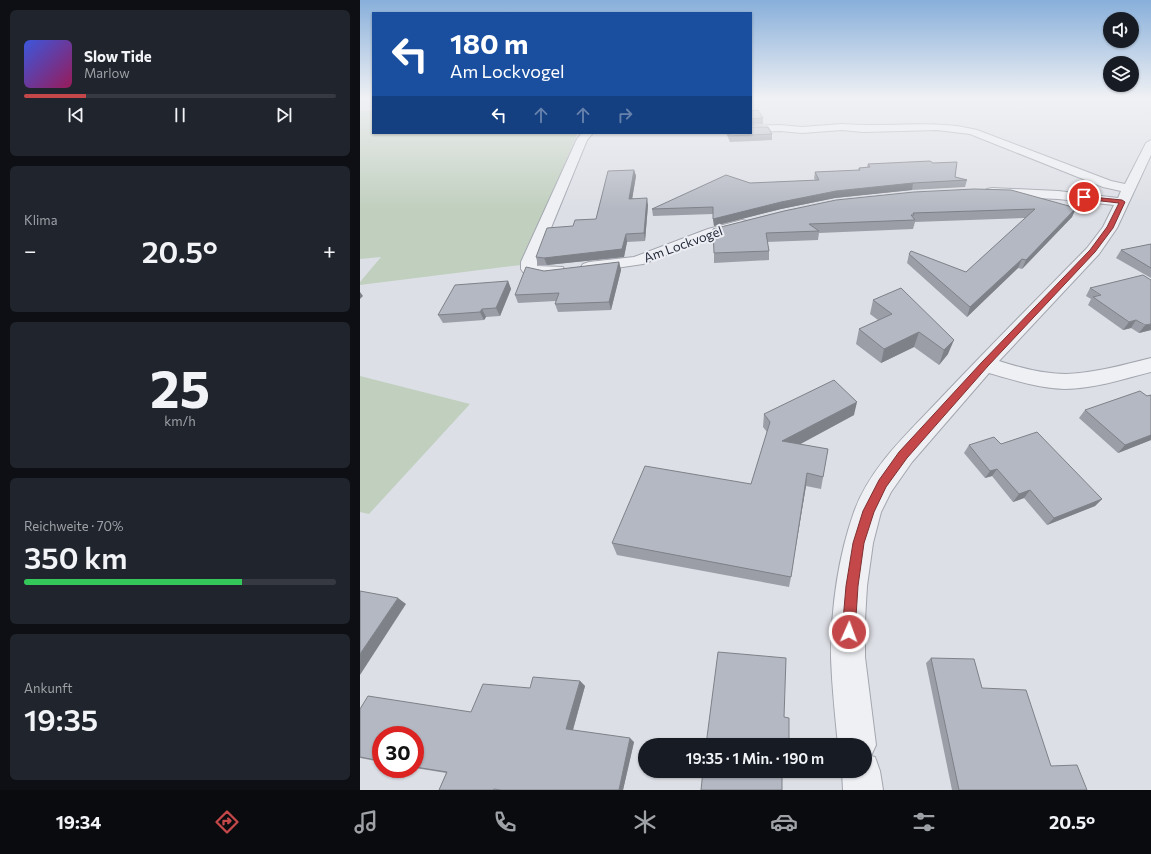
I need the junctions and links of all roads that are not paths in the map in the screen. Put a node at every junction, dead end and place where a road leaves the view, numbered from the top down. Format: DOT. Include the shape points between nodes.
graph roads {
  1 [pos="586,135"];
  2 [pos="980,135"];
  3 [pos="1151,143"];
  4 [pos="979,192"];
  5 [pos="1125,195"];
  6 [pos="752,221"];
  7 [pos="985,364"];
  8 [pos="1151,365"];
  9 [pos="856,738"];
  10 [pos="862,778"];
  11 [pos="863,790"];
  1 -- 6 [label="street, Am Lockvogel" via="582,139 529,262 529,269 547,272 638,261 713,232"];
  2 -- 5 [label="street" via="1107,184"];
  3 -- 5 [label="street"];
  4 -- 5 [label="street"];
  5 -- 7 [label="street" via="1110,228 1093,251"];
  7 -- 8 [label="street" via="1049,380 1074,381"];
  7 -- 9 [label="street" via="903,455 882,484 868,511 859,543 849,620 850,686"];
  10 -- 11 [label="street"];
}
